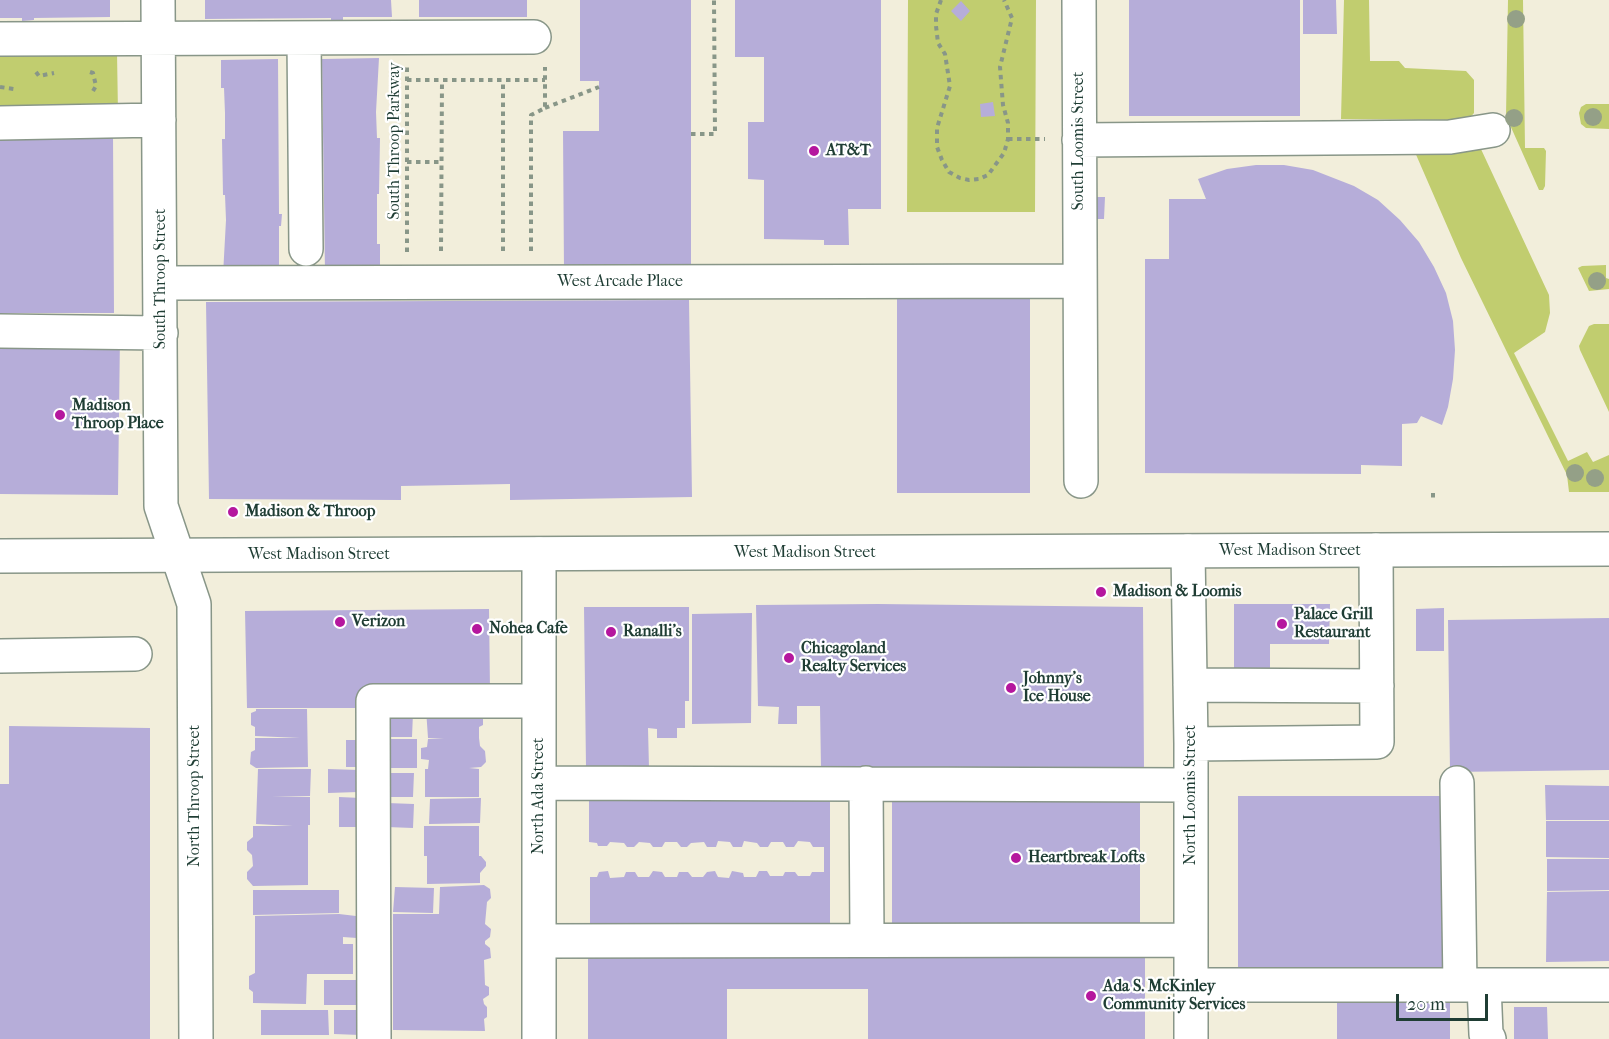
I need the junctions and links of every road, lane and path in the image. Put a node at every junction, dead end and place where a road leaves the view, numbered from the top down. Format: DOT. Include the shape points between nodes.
graph roads {
  1 [pos="158,0"];
  2 [pos="714,0"];
  3 [pos="941,0"];
  4 [pos="1004,0"];
  5 [pos="1079,0"];
  6 [pos="12,39"];
  7 [pos="158,39"];
  8 [pos="304,39"];
  9 [pos="407,39"];
  10 [pos="539,47"];
  11 [pos="86,70"];
  12 [pos="59,72"];
  13 [pos="407,80"];
  14 [pos="545,80"];
  15 [pos="442,81"];
  16 [pos="503,81"];
  17 [pos="0,87"];
  18 [pos="599,87"];
  19 [pos="15,89"];
  20 [pos="90,96"];
  21 [pos="545,108"];
  22 [pos="159,120"];
  23 [pos="0,123"];
  24 [pos="1493,130"];
  25 [pos="691,134"];
  26 [pos="1008,139"];
  27 [pos="1045,139"];
  28 [pos="1079,140"];
  29 [pos="407,162"];
  30 [pos="441,162"];
  31 [pos="306,249"];
  32 [pos="441,251"];
  33 [pos="1079,281"];
  34 [pos="406,282"];
  35 [pos="517,282"];
  36 [pos="161,283"];
  37 [pos="0,331"];
  38 [pos="161,333"];
  39 [pos="1081,481"];
  40 [pos="1433,493"];
  41 [pos="1433,500"];
  42 [pos="1609,549"];
  43 [pos="1376,550"];
  44 [pos="1188,551"];
  45 [pos="539,554"];
  46 [pos="178,555"];
  47 [pos="0,556"];
  48 [pos="135,654"];
  49 [pos="0,656"];
  50 [pos="1190,685"];
  51 [pos="1377,686"];
  52 [pos="539,701"];
  53 [pos="1191,744"];
  54 [pos="539,783"];
  55 [pos="866,783"];
  56 [pos="1457,783"];
  57 [pos="1191,785"];
  58 [pos="867,940"];
  59 [pos="1191,940"];
  60 [pos="539,941"];
  61 [pos="1191,985"];
  62 [pos="1472,985"];
  63 [pos="1609,985"];
  64 [pos="196,1039"];
  65 [pos="374,1039"];
  66 [pos="539,1039"];
  67 [pos="1191,1039"];
  68 [pos="1489,1039"];
  1 -- 7 [label="street, South Throop Street"];
  2 -- 25 [label="path" via="715,134"];
  3 -- 26 [label="path" via="936,26 950,86 937,128 942,160 949,172 960,178 979,179 997,165"];
  4 -- 26 [label="path" via="1012,18 1000,67"];
  5 -- 28 [label="street, South Loomis Street"];
  6 -- 7 [label="street"];
  6 -- 12 [label="path" via="39,76"];
  7 -- 8 [label="street"];
  7 -- 22 [label="street, South Throop Street"];
  8 -- 9 [label="street"];
  8 -- 31 [label="street"];
  9 -- 10 [label="street"];
  9 -- 13 [label="path, South Throop Parkway"];
  10 -- 14 [label="path"];
  11 -- 20 [label="path" via="93,73 96,86"];
  13 -- 15 [label="path"];
  13 -- 29 [label="path, South Throop Parkway"];
  14 -- 16 [label="path"];
  14 -- 21 [label="path"];
  15 -- 16 [label="path"];
  15 -- 30 [label="path"];
  16 -- 35 [label="path"];
  17 -- 19 [label="path"];
  18 -- 21 [label="path"];
  21 -- 35 [label="path" via="531,115"];
  22 -- 23 [label="street"];
  22 -- 36 [label="street, South Throop Street"];
  24 -- 28 [label="street" via="1450,137"];
  26 -- 27 [label="path"];
  28 -- 33 [label="street, South Loomis Street"];
  29 -- 30 [label="path"];
  29 -- 34 [label="path, South Throop Parkway"];
  30 -- 32 [label="path"];
  33 -- 35 [label="street, West Arcade Place"];
  33 -- 39 [label="street, South Loomis Street"];
  34 -- 35 [label="street, West Arcade Place"];
  34 -- 36 [label="street, West Arcade Place"];
  36 -- 38 [label="street, South Throop Street"];
  37 -- 38 [label="street"];
  38 -- 46 [label="street, South Throop Street" via="161,506"];
  40 -- 41 [label="path"];
  42 -- 43 [label="street, West Madison Street"];
  43 -- 44 [label="street, West Madison Street"];
  43 -- 51 [label="street"];
  44 -- 45 [label="street, West Madison Street"];
  44 -- 50 [label="street, North Loomis Street"];
  45 -- 46 [label="street, West Madison Street"];
  45 -- 52 [label="street, North Ada Street"];
  46 -- 47 [label="street, West Madison Street"];
  46 -- 64 [label="street, North Throop Street" via="194,604"];
  48 -- 49 [label="street"];
  50 -- 51 [label="street"];
  50 -- 53 [label="street, North Loomis Street"];
  51 -- 53 [label="street" via="1377,742"];
  52 -- 54 [label="street, North Ada Street"];
  52 -- 65 [label="street" via="373,701"];
  53 -- 57 [label="street, North Loomis Street"];
  54 -- 55 [label="street"];
  54 -- 60 [label="street, North Ada Street"];
  55 -- 57 [label="street"];
  55 -- 58 [label="street"];
  56 -- 62 [label="street"];
  57 -- 59 [label="street, North Loomis Street"];
  58 -- 59 [label="street"];
  58 -- 60 [label="street"];
  59 -- 61 [label="street, North Loomis Street"];
  60 -- 66 [label="street, North Ada Street"];
  61 -- 62 [label="street"];
  61 -- 67 [label="street, North Loomis Street"];
  62 -- 63 [label="street"];
  62 -- 68 [label="street"];
}
